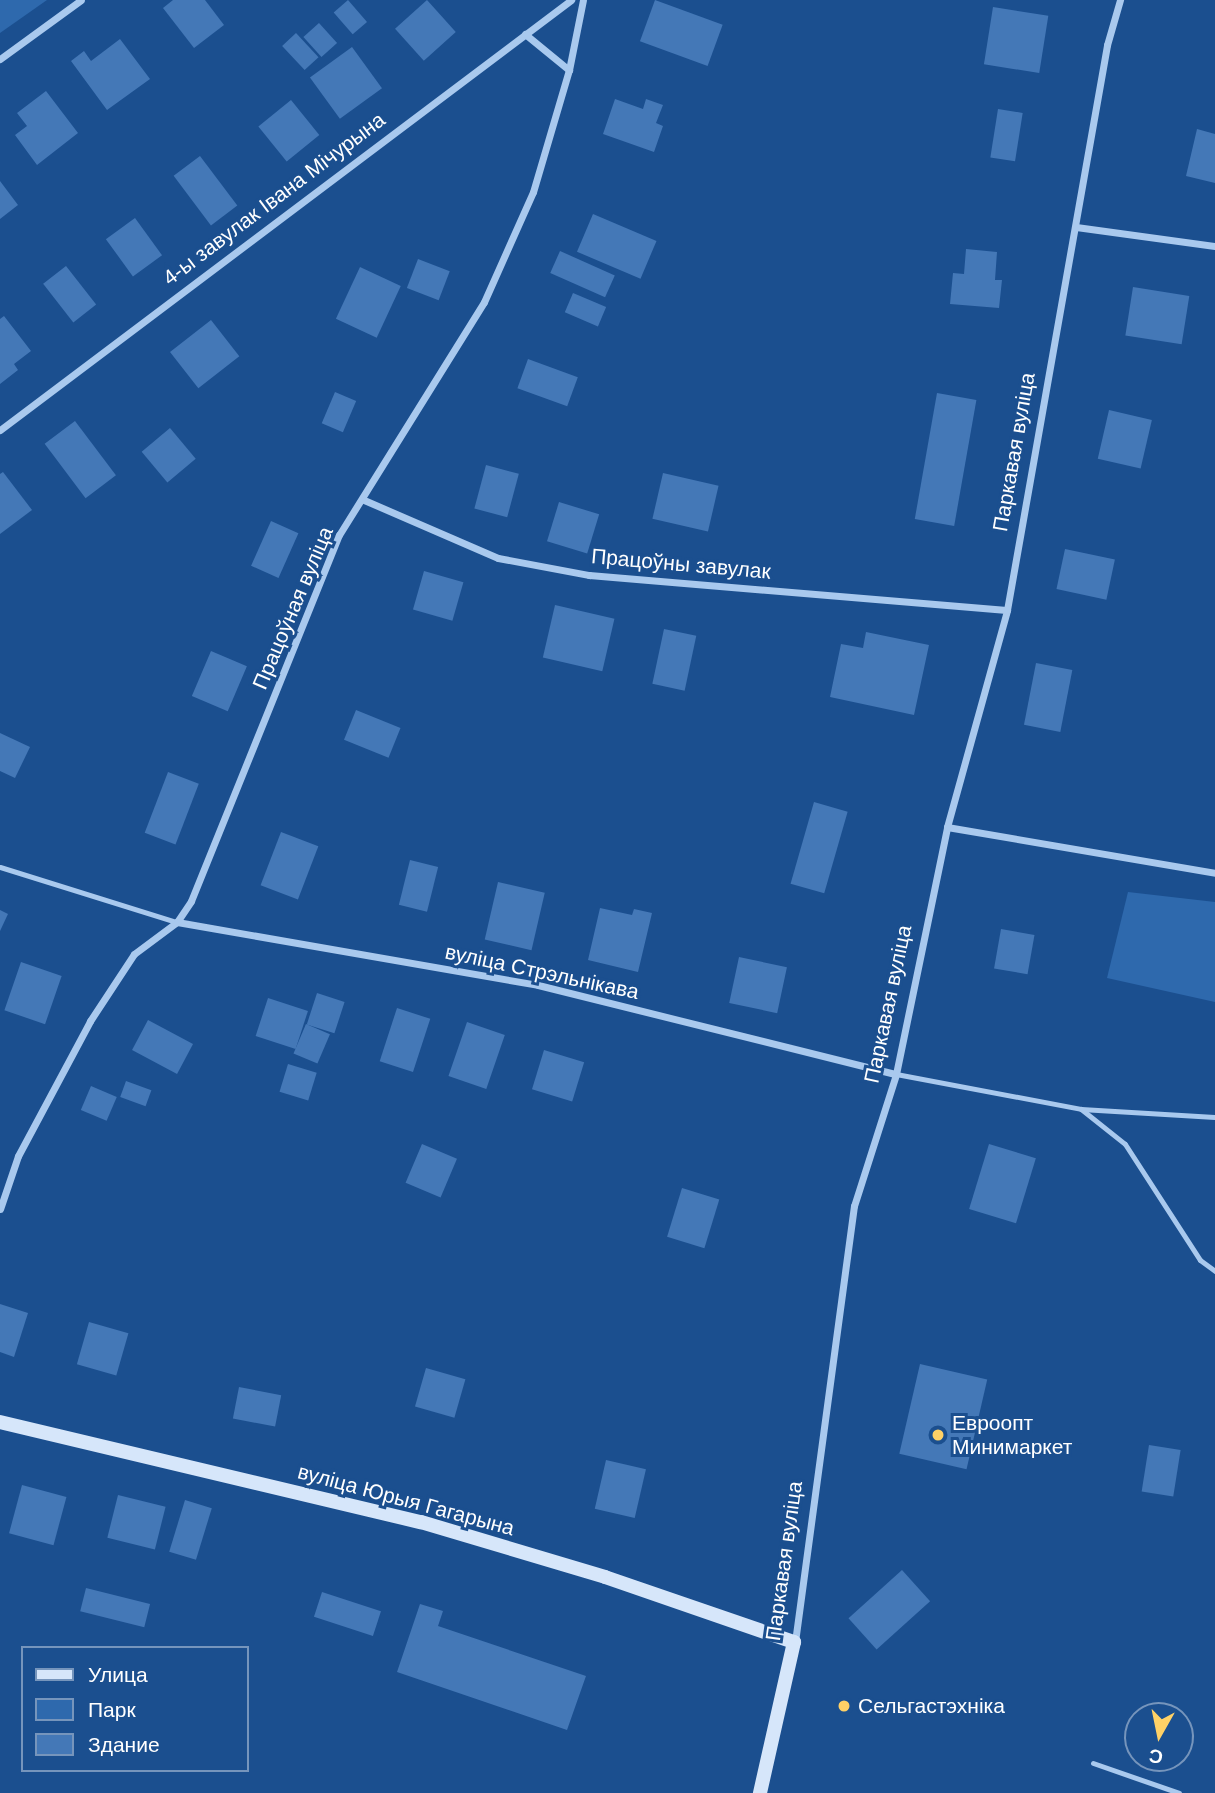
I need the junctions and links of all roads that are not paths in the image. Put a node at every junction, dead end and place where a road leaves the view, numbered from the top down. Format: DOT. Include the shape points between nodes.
graph roads {
  1 [pos="80,0"];
  2 [pos="571,0"];
  3 [pos="583,0"];
  4 [pos="1120,0"];
  5 [pos="525,34"];
  6 [pos="0,59"];
  7 [pos="569,70"];
  8 [pos="1076,227"];
  9 [pos="1215,246"];
  10 [pos="0,430"];
  11 [pos="364,500"];
  12 [pos="1007,610"];
  13 [pos="947,827"];
  14 [pos="0,867"];
  15 [pos="1215,873"];
  16 [pos="177,922"];
  17 [pos="896,1074"];
  18 [pos="1081,1109"];
  19 [pos="1215,1117"];
  20 [pos="0,1209"];
  21 [pos="1215,1271"];
  22 [pos="0,1422"];
  23 [pos="794,1643"];
  24 [pos="1093,1763"];
  25 [pos="760,1793"];
  26 [pos="1179,1793"];
  1 -- 6 [label="street"];
  2 -- 5 [label="street, 4-ы завулак Івана Мічурына"];
  3 -- 7 [label="street, Працоўная вуліца"];
  4 -- 8 [label="street, Паркавая вуліца" via="1107,45"];
  5 -- 7 [label="street"];
  5 -- 10 [label="street, 4-ы завулак Івана Мічурына"];
  7 -- 11 [label="street, Працоўная вуліца" via="533,192 484,302"];
  8 -- 9 [label="street"];
  8 -- 12 [label="street, Паркавая вуліца"];
  11 -- 12 [label="street, Працоўны завулак" via="498,558 589,575"];
  11 -- 16 [label="street, Працоўная вуліца" via="339,535 191,901"];
  12 -- 13 [label="street, Паркавая вуліца"];
  13 -- 15 [label="street"];
  13 -- 17 [label="street, Паркавая вуліца"];
  14 -- 16 [label="lane"];
  16 -- 17 [label="street, вуліца Стрэльнікава" via="538,985"];
  16 -- 20 [label="street, Працоўная вуліца" via="134,954 90,1021 18,1156"];
  17 -- 18 [label="lane"];
  17 -- 23 [label="street, Паркавая вуліца" via="854,1206"];
  18 -- 19 [label="lane"];
  18 -- 21 [label="lane" via="1125,1144 1200,1260"];
  22 -- 23 [label="street, вуліца Юрыя Гагарына" via="421,1522 605,1577"];
  23 -- 25 [label="street, Паркавая вуліца"];
  24 -- 26 [label="lane"];
}
